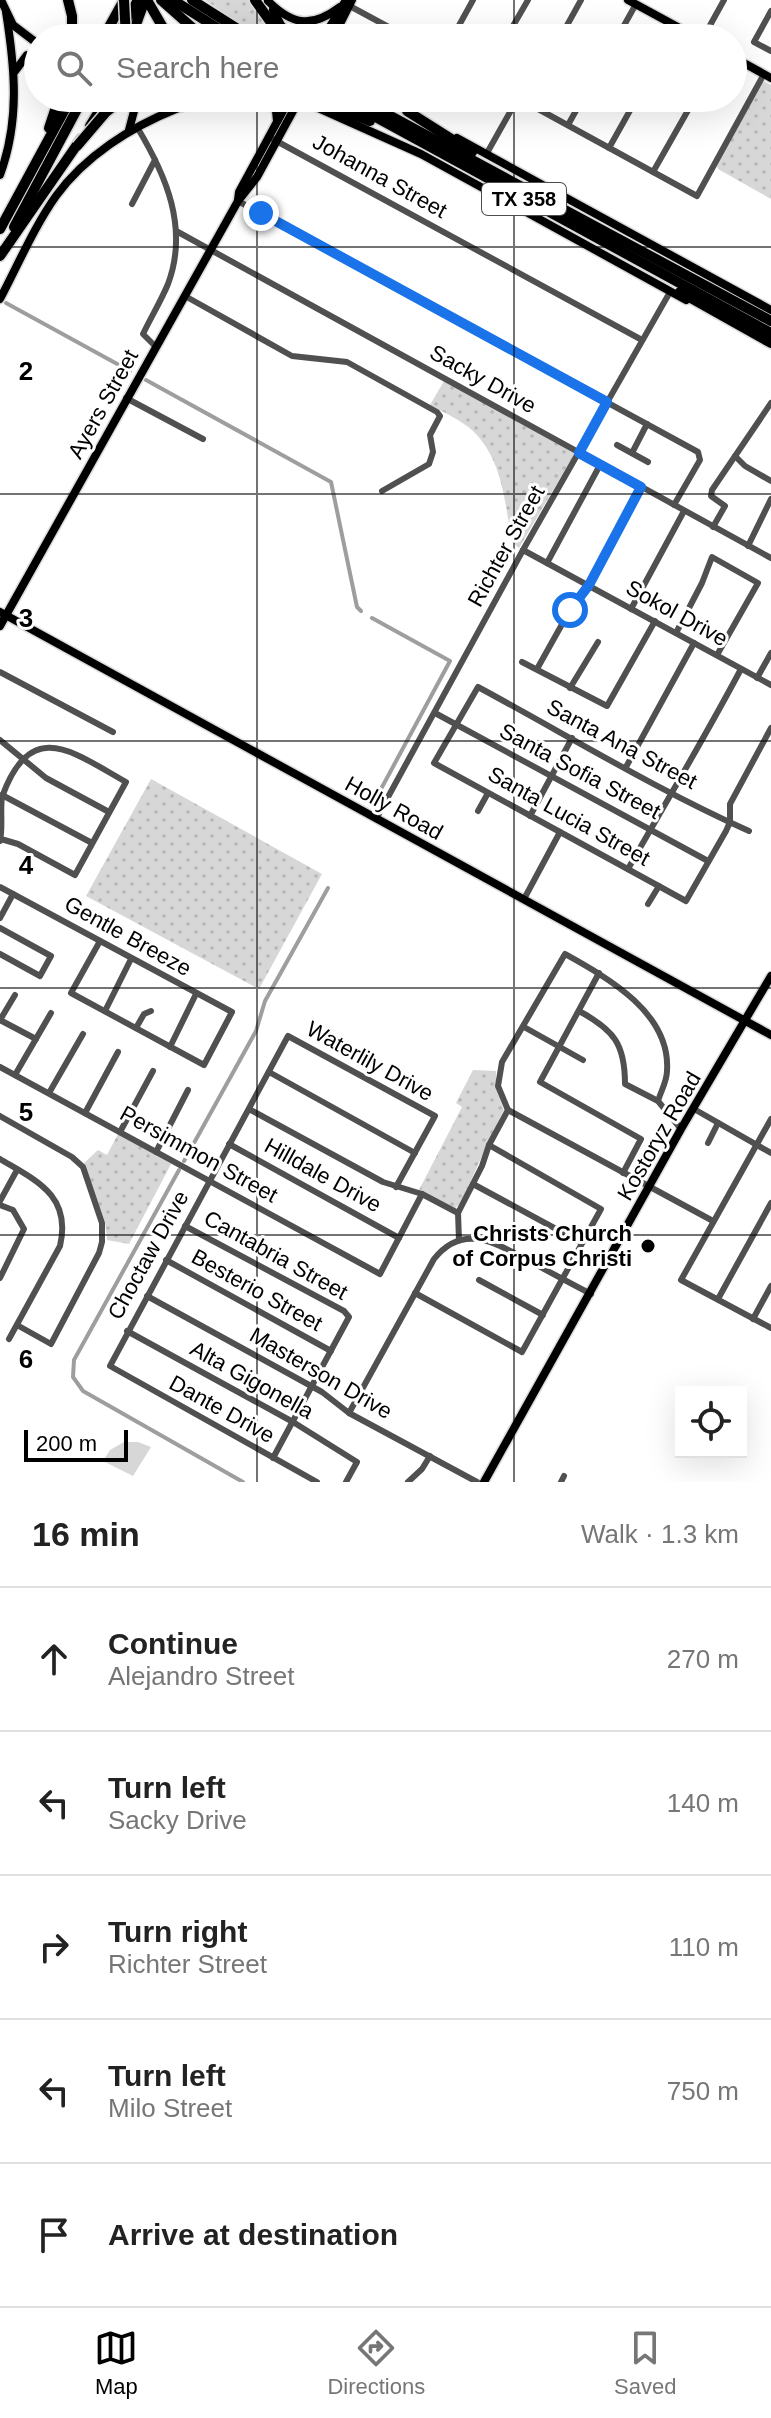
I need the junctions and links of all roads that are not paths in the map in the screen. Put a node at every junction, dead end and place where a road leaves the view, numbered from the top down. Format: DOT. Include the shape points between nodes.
graph roads {
  1 [pos="1,0"];
  2 [pos="68,0"];
  3 [pos="124,0"];
  4 [pos="138,0"];
  5 [pos="146,0"];
  6 [pos="161,0"];
  7 [pos="173,0"];
  8 [pos="195,0"];
  9 [pos="255,0"];
  10 [pos="268,0"];
  11 [pos="473,0"];
  12 [pos="528,0"];
  13 [pos="581,0"];
  14 [pos="724,0"];
  15 [pos="632,2"];
  16 [pos="346,3"];
  17 [pos="771,11"];
  18 [pos="6,12"];
  19 [pos="72,24"];
  20 [pos="111,24"];
  21 [pos="124,24"];
  22 [pos="127,24"];
  23 [pos="135,24"];
  24 [pos="161,24"];
  25 [pos="188,24"];
  26 [pos="211,24"];
  27 [pos="230,24"];
  28 [pos="272,24"];
  29 [pos="280,24"];
  30 [pos="332,24"];
  31 [pos="339,24"];
  32 [pos="384,24"];
  33 [pos="460,24"];
  34 [pos="514,24"];
  35 [pos="568,24"];
  36 [pos="623,24"];
  37 [pos="672,24"];
  38 [pos="709,24"];
  39 [pos="24,36"];
  40 [pos="771,51"];
  41 [pos="24,59"];
  42 [pos="747,65"];
  43 [pos="15,71"];
  44 [pos="768,76"];
  45 [pos="747,111"];
  46 [pos="54,112"];
  47 [pos="63,112"];
  48 [pos="76,112"];
  49 [pos="98,112"];
  50 [pos="106,112"];
  51 [pos="134,112"];
  52 [pos="163,112"];
  53 [pos="276,112"];
  54 [pos="284,112"];
  55 [pos="290,112"];
  56 [pos="297,112"];
  57 [pos="335,112"];
  58 [pos="358,112"];
  59 [pos="383,112"];
  60 [pos="385,112"];
  61 [pos="409,112"];
  62 [pos="409,112"];
  63 [pos="514,112"];
  64 [pos="545,112"];
  65 [pos="575,112"];
  66 [pos="629,112"];
  67 [pos="687,112"];
  68 [pos="747,112"];
  69 [pos="389,115"];
  70 [pos="289,118"];
  71 [pos="277,123"];
  72 [pos="568,125"];
  73 [pos="137,127"];
  74 [pos="126,135"];
  75 [pos="273,138"];
  76 [pos="77,146"];
  77 [pos="609,148"];
  78 [pos="487,153"];
  79 [pos="155,160"];
  80 [pos="653,172"];
  81 [pos="0,175"];
  82 [pos="238,201"];
  83 [pos="132,204"];
  84 [pos="558,206"];
  85 [pos="2,226"];
  86 [pos="178,232"];
  87 [pos="211,249"];
  88 [pos="0,254"];
  89 [pos="643,264"];
  90 [pos="670,292"];
  91 [pos="185,296"];
  92 [pos="0,299"];
  93 [pos="771,310"];
  94 [pos="771,321"];
  95 [pos="771,333"];
  96 [pos="642,340"];
  97 [pos="771,344"];
  98 [pos="156,347"];
  99 [pos="126,398"];
  100 [pos="607,402"];
  101 [pos="771,403"];
  102 [pos="647,424"];
  103 [pos="203,439"];
  104 [pos="617,445"];
  105 [pos="579,453"];
  106 [pos="632,453"];
  107 [pos="735,456"];
  108 [pos="648,462"];
  109 [pos="600,465"];
  110 [pos="771,481"];
  111 [pos="641,487"];
  112 [pos="382,491"];
  113 [pos="771,499"];
  114 [pos="674,505"];
  115 [pos="684,511"];
  116 [pos="713,527"];
  117 [pos="748,546"];
  118 [pos="523,550"];
  119 [pos="771,558"];
  120 [pos="547,563"];
  121 [pos="589,585"];
  122 [pos="631,609"];
  123 [pos="3,613"];
  124 [pos="655,621"];
  125 [pos="0,626"];
  126 [pos="676,633"];
  127 [pos="598,642"];
  128 [pos="694,643"];
  129 [pos="771,653"];
  130 [pos="717,655"];
  131 [pos="522,662"];
  132 [pos="537,669"];
  133 [pos="741,669"];
  134 [pos="0,672"];
  135 [pos="757,678"];
  136 [pos="771,685"];
  137 [pos="570,688"];
  138 [pos="435,713"];
  139 [pos="456,725"];
  140 [pos="771,728"];
  141 [pos="113,732"];
  142 [pos="572,738"];
  143 [pos="0,740"];
  144 [pos="24,758"];
  145 [pos="626,767"];
  146 [pos="553,777"];
  147 [pos="671,792"];
  148 [pos="488,793"];
  149 [pos="2,795"];
  150 [pos="478,811"];
  151 [pos="109,812"];
  152 [pos="530,816"];
  153 [pos="376,819"];
  154 [pos="730,822"];
  155 [pos="650,830"];
  156 [pos="749,831"];
  157 [pos="560,832"];
  158 [pos="0,839"];
  159 [pos="92,843"];
  160 [pos="708,861"];
  161 [pos="628,869"];
  162 [pos="659,886"];
  163 [pos="0,887"];
  164 [pos="13,894"];
  165 [pos="524,899"];
  166 [pos="648,904"];
  167 [pos="0,918"];
  168 [pos="0,928"];
  169 [pos="100,941"];
  170 [pos="0,954"];
  171 [pos="131,959"];
  172 [pos="599,973"];
  173 [pos="771,976"];
  174 [pos="196,994"];
  175 [pos="15,995"];
  176 [pos="105,1011"];
  177 [pos="151,1011"];
  178 [pos="579,1011"];
  179 [pos="51,1013"];
  180 [pos="0,1020"];
  181 [pos="745,1021"];
  182 [pos="524,1027"];
  183 [pos="136,1028"];
  184 [pos="767,1033"];
  185 [pos="83,1034"];
  186 [pos="288,1036"];
  187 [pos="36,1039"];
  188 [pos="733,1043"];
  189 [pos="170,1047"];
  190 [pos="559,1047"];
  191 [pos="118,1052"];
  192 [pos="583,1060"];
  193 [pos="0,1067"];
  194 [pos="153,1071"];
  195 [pos="269,1072"];
  196 [pos="15,1075"];
  197 [pos="188,1090"];
  198 [pos="49,1093"];
  199 [pos="658,1101"];
  200 [pos="249,1109"];
  201 [pos="694,1109"];
  202 [pos="508,1110"];
  203 [pos="85,1113"];
  204 [pos="2,1117"];
  205 [pos="771,1119"];
  206 [pos="718,1123"];
  207 [pos="0,1126"];
  208 [pos="681,1129"];
  209 [pos="120,1132"];
  210 [pos="708,1143"];
  211 [pos="229,1144"];
  212 [pos="489,1145"];
  213 [pos="757,1145"];
  214 [pos="156,1152"];
  215 [pos="415,1153"];
  216 [pos="771,1153"];
  217 [pos="0,1159"];
  218 [pos="17,1170"];
  219 [pos="623,1173"];
  220 [pos="210,1181"];
  221 [pos="473,1184"];
  222 [pos="650,1186"];
  223 [pos="396,1187"];
  224 [pos="422,1194"];
  225 [pos="0,1203"];
  226 [pos="771,1204"];
  227 [pos="458,1213"];
  228 [pos="713,1221"];
  229 [pos="185,1226"];
  230 [pos="399,1238"];
  231 [pos="459,1240"];
  232 [pos="582,1243"];
  233 [pos="166,1260"];
  234 [pos="0,1278"];
  235 [pos="562,1279"];
  236 [pos="479,1280"];
  237 [pos="771,1286"];
  238 [pos="415,1293"];
  239 [pos="591,1294"];
  240 [pos="147,1296"];
  241 [pos="718,1299"];
  242 [pos="543,1315"];
  243 [pos="753,1319"];
  244 [pos="17,1325"];
  245 [pos="771,1328"];
  246 [pos="127,1331"];
  247 [pos="9,1339"];
  248 [pos="331,1351"];
  249 [pos="110,1366"];
  250 [pos="311,1387"];
  251 [pos="349,1413"];
  252 [pos="293,1422"];
  253 [pos="430,1456"];
  254 [pos="273,1458"];
  255 [pos="317,1482"];
  256 [pos="346,1482"];
  257 [pos="408,1482"];
  258 [pos="477,1482"];
  259 [pos="484,1482"];
  1 -- 18 [label="main road"];
  2 -- 19 [label="highway"];
  3 -- 20 [label="highway"];
  3 -- 22 [label="highway, bridge"];
  4 -- 21 [label="highway, bridge"];
  5 -- 23 [label="highway"];
  5 -- 24 [label="highway"];
  6 -- 25 [label="highway"];
  7 -- 26 [label="highway"];
  8 -- 27 [label="highway"];
  9 -- 28 [label="highway"];
  10 -- 16 [label="main road" via="301,22 318,20"];
  10 -- 29 [label="main road"];
  11 -- 33 [label="street"];
  12 -- 34 [label="street"];
  13 -- 35 [label="street"];
  14 -- 38 [label="street"];
  15 -- 36 [label="street"];
  15 -- 37 [label="main road"];
  16 -- 30 [label="main road"];
  16 -- 31 [label="main road"];
  16 -- 32 [label="street"];
  17 -- 40 [label="street" via="754,42"];
  18 -- 39 [label="main road"];
  18 -- 43 [label="main road"];
  41 -- 43 [label="main road"];
  42 -- 44 [label="main road"];
  43 -- 81 [label="main road" via="13,123"];
  44 -- 45 [label="street"];
  46 -- 85 [label="highway"];
  47 -- 85 [label="highway"];
  48 -- 88 [label="highway"];
  49 -- 76 [label="highway, bridge"];
  50 -- 76 [label="highway, bridge"];
  51 -- 74 [label="main road"];
  52 -- 73 [label="main road"];
  53 -- 71 [label="main road"];
  54 -- 71 [label="main road, Ayers Street"];
  55 -- 70 [label="main road, Ayers Street"];
  56 -- 70 [label="main road"];
  57 -- 90 [label="main road"];
  58 -- 89 [label="highway, TX 358"];
  59 -- 69 [label="highway, TX 358"];
  60 -- 69 [label="highway"];
  61 -- 78 [label="main road"];
  62 -- 84 [label="highway"];
  63 -- 78 [label="street"];
  64 -- 72 [label="street"];
  65 -- 72 [label="street"];
  66 -- 77 [label="street"];
  67 -- 80 [label="street"];
  68 -- 80 [label="street" via="697,196"];
  69 -- 84 [label="highway, TX 358"];
  70 -- 75 [label="main road, Ayers Street"];
  71 -- 75 [label="main road, Ayers Street"];
  72 -- 77 [label="street"];
  73 -- 74 [label="main road"];
  73 -- 79 [label="street"];
  74 -- 92 [label="main road" via="96,154 57,195"];
  75 -- 82 [label="main road, Ayers Street"];
  75 -- 96 [label="street, Johanna Street"];
  76 -- 88 [label="highway"];
  77 -- 80 [label="street"];
  78 -- 93 [label="main road"];
  79 -- 83 [label="street"];
  79 -- 86 [label="street" via="170,192"];
  82 -- 87 [label="main road, Ayers Street"];
  82 -- 100 [label="street"];
  84 -- 94 [label="highway, TX 358"];
  86 -- 87 [label="street, Sacky Drive"];
  86 -- 98 [label="street" via="168,283 143,334"];
  87 -- 91 [label="main road, Ayers Street"];
  87 -- 105 [label="street, Sacky Drive"];
  89 -- 95 [label="highway, TX 358"];
  89 -- 97 [label="highway" via="671,287"];
  90 -- 96 [label="street, Richter Street"];
  90 -- 97 [label="main road"];
  91 -- 98 [label="main road, Ayers Street"];
  91 -- 112 [label="street" via="292,356 347,362 437,412 429,464"];
  96 -- 100 [label="street, Richter Street"];
  98 -- 99 [label="main road, Ayers Street"];
  99 -- 103 [label="street"];
  99 -- 123 [label="main road, Ayers Street"];
  100 -- 102 [label="street"];
  100 -- 105 [label="street, Richter Street"];
  101 -- 107 [label="street"];
  102 -- 106 [label="street"];
  102 -- 114 [label="street" via="701,455"];
  104 -- 106 [label="street"];
  105 -- 109 [label="street, Sacky Drive"];
  105 -- 118 [label="street, Richter Street"];
  106 -- 108 [label="street"];
  107 -- 110 [label="street"];
  107 -- 116 [label="street" via="711,493 725,506"];
  109 -- 111 [label="street, Sacky Drive"];
  109 -- 120 [label="street"];
  111 -- 114 [label="street, Sacky Drive"];
  111 -- 121 [label="street"];
  113 -- 117 [label="street"];
  114 -- 115 [label="street, Sacky Drive"];
  115 -- 116 [label="street, Sacky Drive"];
  115 -- 122 [label="street"];
  116 -- 117 [label="street, Sacky Drive"];
  117 -- 119 [label="street, Sacky Drive"];
  118 -- 120 [label="street, Sokol Drive"];
  118 -- 138 [label="street, Richter Street"];
  120 -- 121 [label="street, Sokol Drive"];
  121 -- 122 [label="street, Sokol Drive"];
  121 -- 132 [label="street"];
  122 -- 124 [label="street, Sokol Drive"];
  123 -- 125 [label="main road, Ayers Street"];
  123 -- 153 [label="main road, Holly Road"];
  124 -- 126 [label="street, Sokol Drive"];
  124 -- 137 [label="street" via="607,706"];
  126 -- 128 [label="street, Sokol Drive"];
  126 -- 130 [label="street" via="712,557 758,583"];
  127 -- 137 [label="street"];
  128 -- 130 [label="street, Sokol Drive"];
  128 -- 145 [label="street"];
  129 -- 135 [label="street"];
  130 -- 133 [label="street, Sokol Drive"];
  131 -- 132 [label="street"];
  132 -- 137 [label="street"];
  133 -- 135 [label="street, Sokol Drive"];
  133 -- 147 [label="street"];
  134 -- 141 [label="street"];
  135 -- 136 [label="street, Sokol Drive"];
  138 -- 139 [label="street, Santa Sofia Street"];
  138 -- 153 [label="street, Richter Street"];
  139 -- 142 [label="street, Santa Ana Street" via="478,687"];
  139 -- 146 [label="street, Santa Sofia Street"];
  139 -- 148 [label="street, Santa Lucia Street" via="434,763"];
  140 -- 154 [label="street" via="730,804"];
  142 -- 145 [label="street, Santa Ana Street"];
  142 -- 146 [label="street"];
  143 -- 144 [label="street"];
  144 -- 149 [label="street"];
  144 -- 151 [label="street" via="46,778"];
  144 -- 151 [label="street" via="39,749 66,749 126,782"];
  145 -- 147 [label="street, Santa Ana Street"];
  146 -- 152 [label="street"];
  146 -- 155 [label="street, Santa Sofia Street"];
  147 -- 154 [label="street, Santa Ana Street"];
  147 -- 155 [label="street"];
  148 -- 150 [label="street"];
  148 -- 152 [label="street, Santa Lucia Street"];
  149 -- 158 [label="street"];
  149 -- 159 [label="street"];
  151 -- 159 [label="street"];
  152 -- 157 [label="street, Santa Lucia Street"];
  153 -- 165 [label="main road, Holly Road"];
  154 -- 156 [label="street, Santa Ana Street"];
  154 -- 160 [label="street"];
  155 -- 160 [label="street, Santa Sofia Street"];
  155 -- 161 [label="street"];
  157 -- 161 [label="street, Santa Lucia Street"];
  157 -- 165 [label="street"];
  158 -- 159 [label="street" via="75,875"];
  160 -- 162 [label="street, Santa Lucia Street" via="686,901"];
  161 -- 162 [label="street, Santa Lucia Street"];
  162 -- 166 [label="street"];
  163 -- 164 [label="street, Gentle Breeze"];
  164 -- 167 [label="street"];
  164 -- 169 [label="street, Gentle Breeze"];
  165 -- 181 [label="main road, Holly Road"];
  168 -- 170 [label="street" via="51,956 40,976"];
  169 -- 171 [label="street, Gentle Breeze"];
  169 -- 176 [label="street" via="71,993"];
  171 -- 174 [label="street, Gentle Breeze"];
  171 -- 176 [label="street"];
  172 -- 178 [label="street"];
  172 -- 182 [label="street" via="565,954"];
  172 -- 199 [label="street" via="646,1011 660,1036 667,1075"];
  173 -- 181 [label="main road, Kostoryz Road"];
  174 -- 189 [label="street"];
  174 -- 189 [label="street, Gentle Breeze" via="232,1012 204,1065"];
  175 -- 180 [label="street"];
  176 -- 183 [label="street"];
  177 -- 183 [label="street"];
  178 -- 190 [label="street"];
  178 -- 199 [label="street" via="599,1021 622,1048 625,1084"];
  179 -- 187 [label="street"];
  180 -- 187 [label="street"];
  181 -- 184 [label="main road, Holly Road"];
  181 -- 188 [label="main road, Kostoryz Road"];
  182 -- 190 [label="street"];
  182 -- 202 [label="street" via="499,1074"];
  183 -- 189 [label="street"];
  184 -- 188 [label="main road" via="749,1032"];
  185 -- 198 [label="street"];
  186 -- 195 [label="street, Choctaw Drive"];
  186 -- 215 [label="street, Waterlily Drive" via="435,1116"];
  187 -- 196 [label="street"];
  188 -- 201 [label="main road, Kostoryz Road"];
  190 -- 192 [label="street"];
  190 -- 219 [label="street" via="540,1082 641,1139"];
  191 -- 203 [label="street"];
  193 -- 196 [label="street, Persimmon Street"];
  194 -- 209 [label="street"];
  195 -- 200 [label="street, Choctaw Drive"];
  195 -- 215 [label="street"];
  196 -- 198 [label="street, Persimmon Street"];
  197 -- 214 [label="street"];
  198 -- 203 [label="street, Persimmon Street"];
  199 -- 208 [label="street"];
  200 -- 211 [label="street, Choctaw Drive"];
  200 -- 223 [label="street"];
  201 -- 206 [label="street"];
  201 -- 208 [label="main road, Kostoryz Road"];
  202 -- 212 [label="street"];
  202 -- 219 [label="street"];
  203 -- 209 [label="street, Persimmon Street"];
  204 -- 207 [label="street"];
  204 -- 244 [label="street" via="83,1167 103,1232 99,1253 51,1344"];
  205 -- 213 [label="street"];
  206 -- 210 [label="street"];
  206 -- 213 [label="street"];
  208 -- 222 [label="main road, Kostoryz Road"];
  209 -- 214 [label="street, Persimmon Street"];
  211 -- 220 [label="street, Choctaw Drive"];
  211 -- 230 [label="street, Hilldale Drive"];
  212 -- 221 [label="street"];
  212 -- 232 [label="street" via="601,1209"];
  213 -- 216 [label="street"];
  213 -- 228 [label="street"];
  214 -- 220 [label="street, Persimmon Street"];
  215 -- 223 [label="street"];
  217 -- 218 [label="street"];
  218 -- 225 [label="street"];
  218 -- 244 [label="street" via="45,1186 63,1229 60,1246"];
  219 -- 222 [label="street"];
  220 -- 229 [label="street, Choctaw Drive"];
  220 -- 230 [label="street, Persimmon Street" via="380,1274"];
  221 -- 227 [label="street"];
  221 -- 232 [label="street"];
  222 -- 228 [label="street"];
  222 -- 239 [label="main road, Kostoryz Road"];
  223 -- 224 [label="street"];
  224 -- 227 [label="street"];
  224 -- 230 [label="street"];
  225 -- 234 [label="street" via="13,1210 24,1229"];
  226 -- 241 [label="street"];
  227 -- 231 [label="street"];
  228 -- 241 [label="street" via="681,1280"];
  229 -- 233 [label="street, Choctaw Drive"];
  229 -- 248 [label="street, Cantabria Street" via="344,1311 349,1317"];
  231 -- 235 [label="street" via="495,1243"];
  231 -- 238 [label="street" via="439,1252"];
  232 -- 235 [label="street"];
  233 -- 240 [label="street, Choctaw Drive"];
  233 -- 248 [label="street, Besterio Street"];
  235 -- 239 [label="street"];
  235 -- 242 [label="street"];
  236 -- 242 [label="street"];
  237 -- 243 [label="street"];
  238 -- 242 [label="street" via="522,1352"];
  238 -- 251 [label="street"];
  239 -- 259 [label="main road, Kostoryz Road"];
  240 -- 246 [label="street, Choctaw Drive"];
  240 -- 250 [label="street, Masterson Drive"];
  241 -- 243 [label="street"];
  243 -- 245 [label="street"];
  244 -- 247 [label="street"];
  246 -- 249 [label="street, Choctaw Drive"];
  246 -- 252 [label="street, Alta Gigonella"];
  248 -- 250 [label="street"];
  249 -- 254 [label="street, Dante Drive"];
  250 -- 251 [label="street, Masterson Drive"];
  250 -- 252 [label="street"];
  251 -- 253 [label="street, Masterson Drive"];
  252 -- 254 [label="street"];
  252 -- 256 [label="street, Alta Gigonella" via="357,1462"];
  253 -- 257 [label="street"];
  253 -- 258 [label="street, Masterson Drive"];
  254 -- 255 [label="street, Dante Drive"];
}
